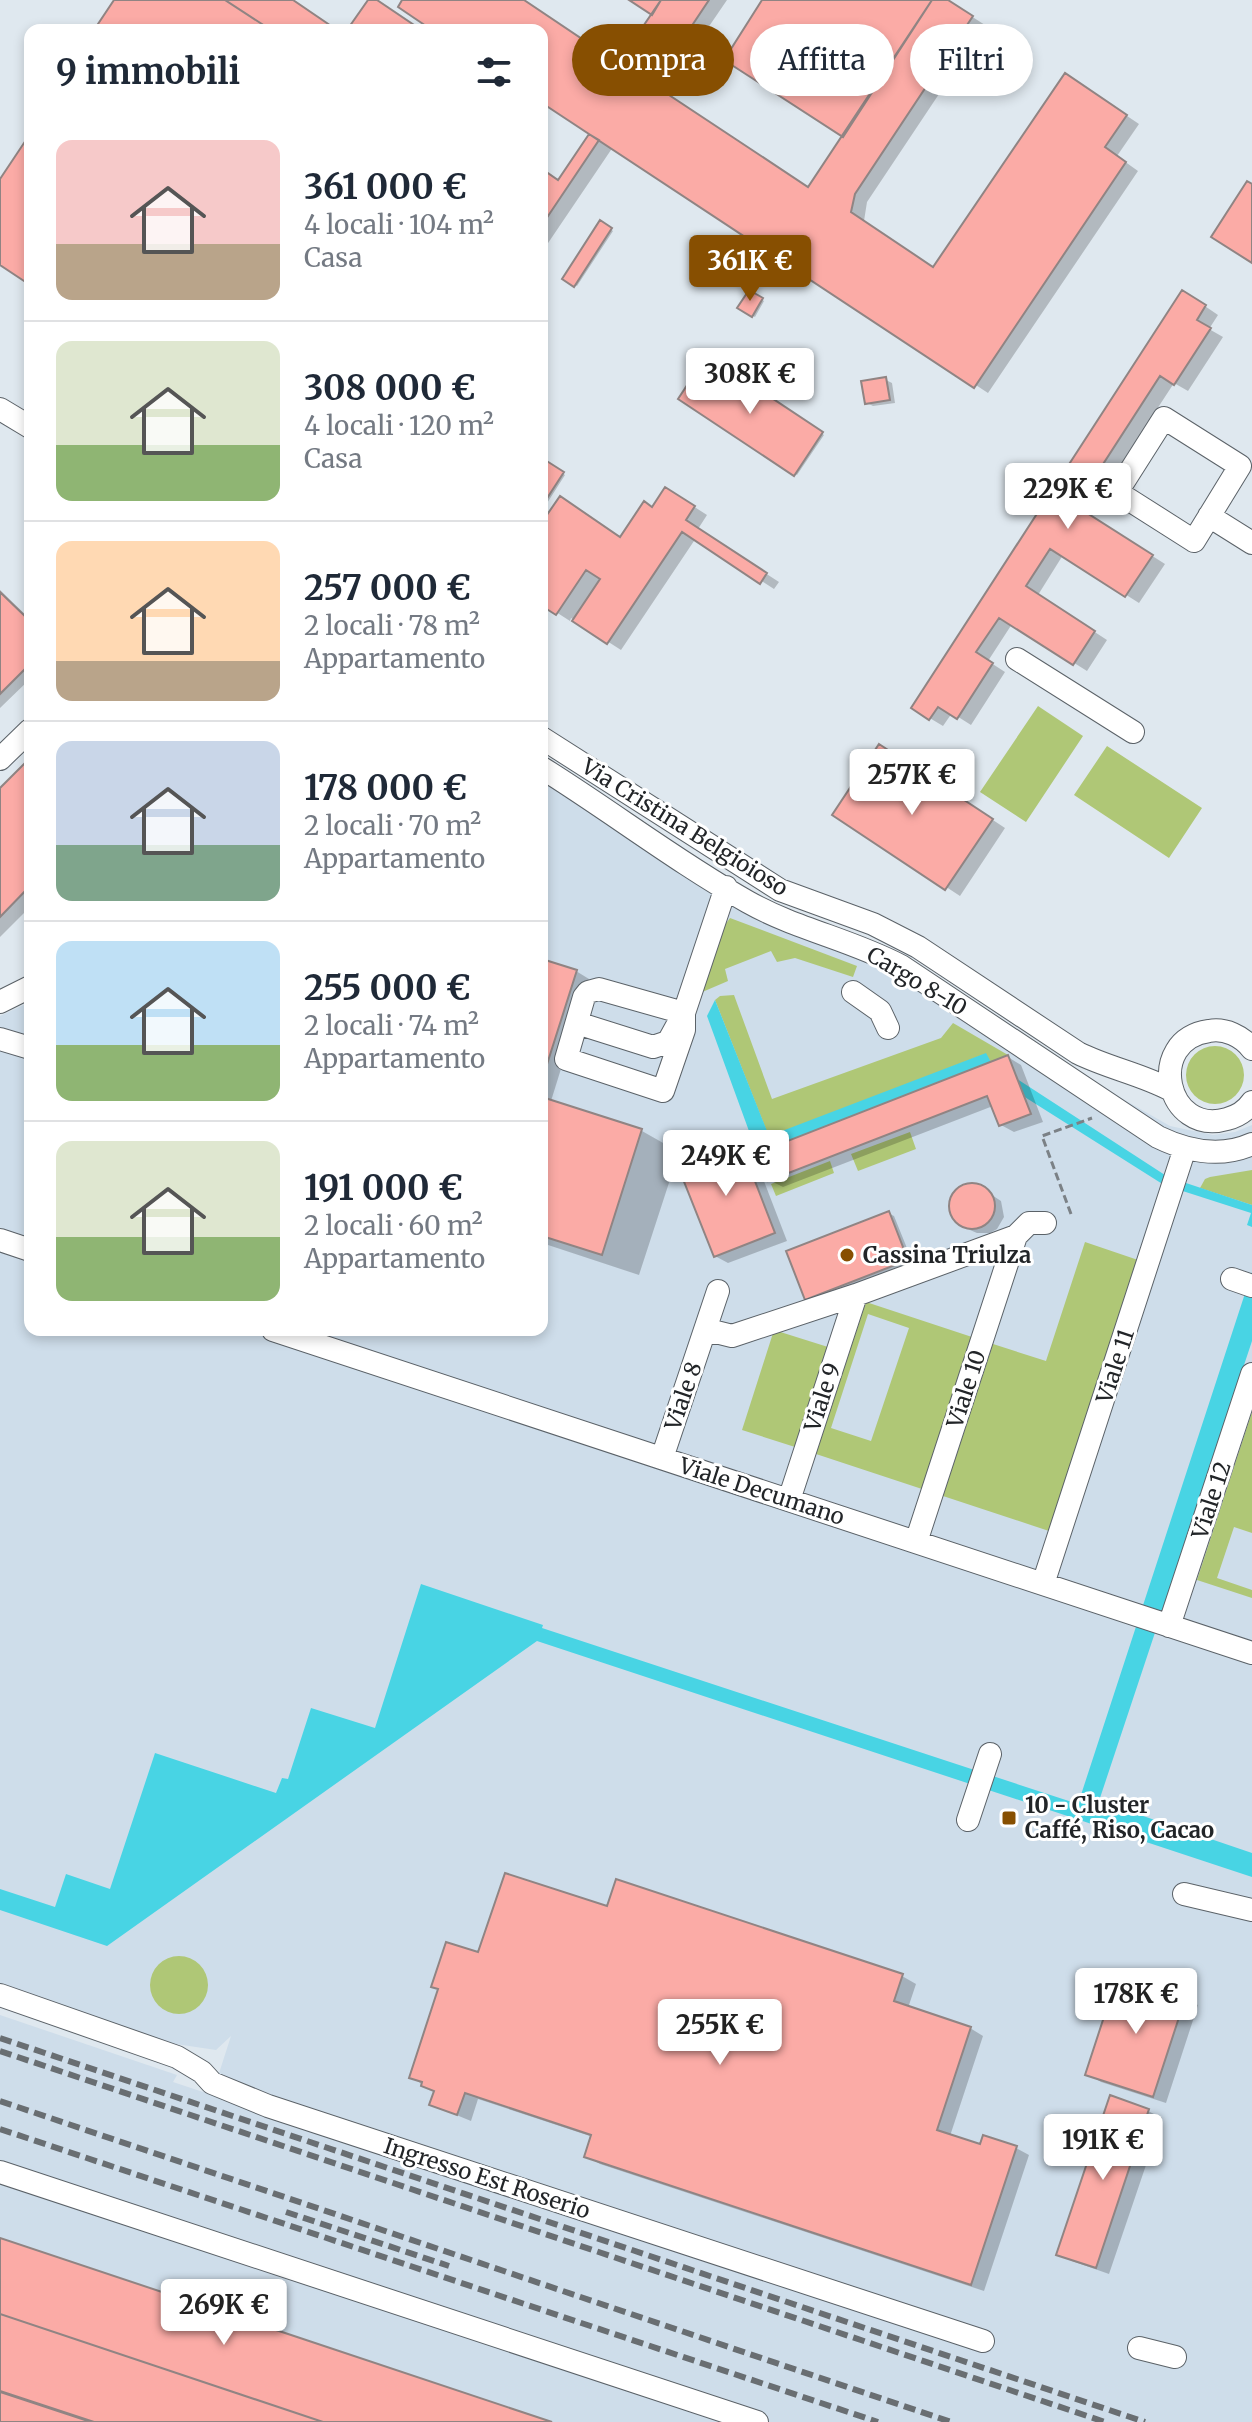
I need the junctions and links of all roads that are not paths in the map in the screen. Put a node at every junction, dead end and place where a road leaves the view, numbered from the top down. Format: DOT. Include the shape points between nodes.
graph roads {
  1 [pos="0,409"];
  2 [pos="24,423"];
  3 [pos="1209,516"];
  4 [pos="1252,543"];
  5 [pos="1017,659"];
  6 [pos="1133,732"];
  7 [pos="24,736"];
  8 [pos="548,742"];
  9 [pos="0,759"];
  10 [pos="548,776"];
  11 [pos="726,887"];
  12 [pos="24,990"];
  13 [pos="853,992"];
  14 [pos="0,1002"];
  15 [pos="684,1013"];
  16 [pos="577,1023"];
  17 [pos="888,1028"];
  18 [pos="0,1039"];
  19 [pos="1247,1042"];
  20 [pos="24,1046"];
  21 [pos="1177,1051"];
  22 [pos="1124,1070"];
  23 [pos="1171,1090"];
  24 [pos="1252,1102"];
  25 [pos="1252,1144"];
  26 [pos="1185,1148"];
  27 [pos="1045,1223"];
  28 [pos="1016,1236"];
  29 [pos="0,1240"];
  30 [pos="24,1248"];
  31 [pos="718,1291"];
  32 [pos="856,1295"];
  33 [pos="704,1334"];
  34 [pos="291,1336"];
  35 [pos="1252,1374"];
  36 [pos="662,1458"];
  37 [pos="789,1500"];
  38 [pos="916,1542"];
  39 [pos="1043,1584"];
  40 [pos="1169,1626"];
  41 [pos="1252,1653"];
  42 [pos="990,1754"];
  43 [pos="968,1820"];
  44 [pos="1184,1894"];
  45 [pos="1252,1910"];
  46 [pos="0,1995"];
  47 [pos="0,2172"];
  48 [pos="983,2341"];
  49 [pos="1139,2348"];
  50 [pos="1175,2357"];
  51 [pos="757,2422"];
  1 -- 2 [label="street"];
  3 -- 3 [label="street" via="1240,466 1164,418 1117,492 1194,541"];
  3 -- 4 [label="street"];
  5 -- 6 [label="street"];
  7 -- 9 [label="street"];
  8 -- 22 [label="street, Via Cristina Belgioioso" via="780,890 873,924 918,947 1078,1053"];
  10 -- 11 [label="street, Cargo 8-10" via="557,788 639,842"];
  11 -- 15 [label="street"];
  11 -- 26 [label="street, Cargo 8-10" via="767,911 901,966 1158,1137"];
  12 -- 14 [label="street"];
  13 -- 17 [label="street" via="880,1011"];
  15 -- 16 [label="street" via="668,1042 653,1047"];
  15 -- 16 [label="street" via="599,989 586,994"];
  15 -- 16 [label="street" via="684,1030 663,1091 566,1059"];
  18 -- 20 [label="street"];
  19 -- 21 [label="street" via="1211,1030 1186,1040"];
  21 -- 22 [label="street" via="1147,1067"];
  21 -- 23 [label="street" via="1171,1063"];
  22 -- 23 [label="street, Via Cristina Belgioioso"];
  23 -- 24 [label="street" via="1178,1104 1204,1121 1235,1117"];
  25 -- 26 [label="street, Cargo 8-10" via="1219,1152"];
  26 -- 39 [label="street, Viale 11"];
  27 -- 28 [label="street" via="1029,1223"];
  28 -- 32 [label="street"];
  28 -- 38 [label="street, Viale 10"];
  29 -- 30 [label="street"];
  31 -- 33 [label="street, Viale 8"];
  32 -- 33 [label="street" via="732,1336"];
  32 -- 37 [label="street, Viale 9"];
  33 -- 36 [label="street, Viale 8"];
  34 -- 36 [label="street, Viale Decumano"];
  35 -- 40 [label="street, Viale 12"];
  36 -- 37 [label="street, Viale Decumano"];
  37 -- 38 [label="street, Viale Decumano"];
  38 -- 39 [label="street, Viale Decumano"];
  39 -- 40 [label="street, Viale Decumano"];
  40 -- 41 [label="street, Viale Decumano"];
  42 -- 43 [label="street"];
  44 -- 45 [label="street"];
  46 -- 48 [label="street, Ingresso Est Roserio" via="177,2057 212,2083 268,2106"];
  47 -- 51 [label="street"];
  49 -- 50 [label="street"];
}
